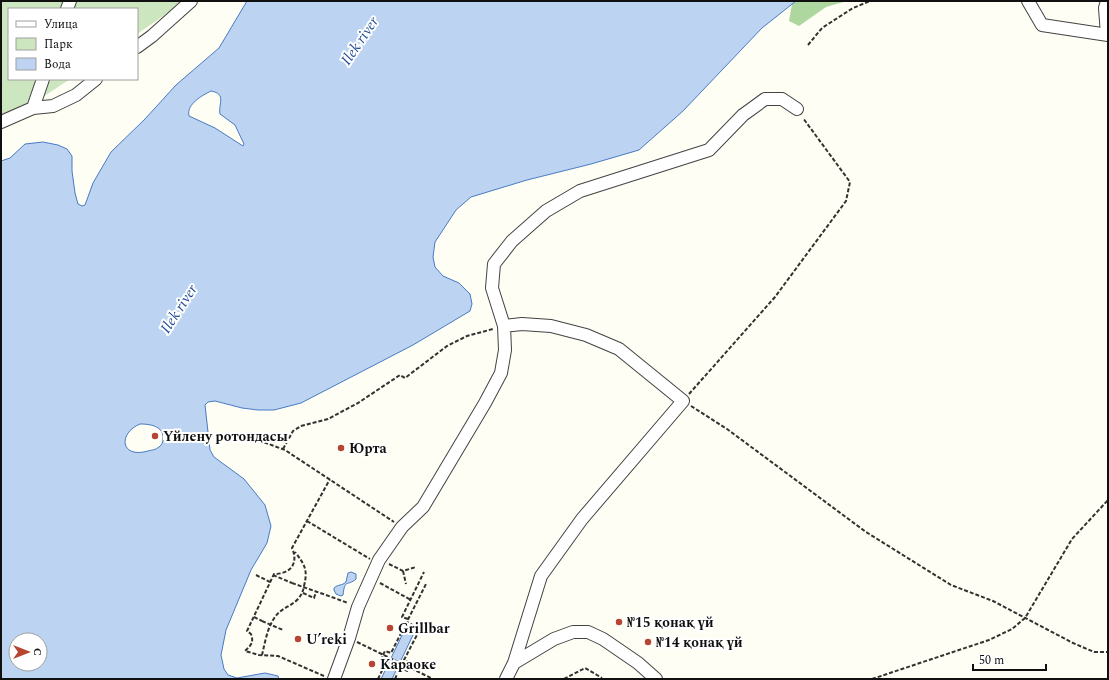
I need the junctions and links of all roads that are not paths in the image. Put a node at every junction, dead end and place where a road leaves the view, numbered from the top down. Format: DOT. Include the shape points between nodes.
graph roads {
  1 [pos="190,1"];
  2 [pos="1028,1"];
  3 [pos="1107,1"];
  4 [pos="1108,35"];
  5 [pos="138,46"];
  6 [pos="43,80"];
  7 [pos="95,80"];
  8 [pos="33,108"];
  9 [pos="796,109"];
  10 [pos="1,122"];
  11 [pos="504,326"];
  12 [pos="514,663"];
  13 [pos="334,679"];
  14 [pos="506,679"];
  15 [pos="656,679"];
  1 -- 5 [label="lane"];
  2 -- 4 [label="lane" via="1042,26"];
  3 -- 4 [label="lane" via="1105,8"];
  6 -- 8 [label="lane"];
  7 -- 8 [label="lane" via="76,95 53,106"];
  8 -- 10 [label="lane"];
  9 -- 11 [label="lane" via="782,99 765,100 743,116 709,150 580,191 546,211 512,241 494,264 492,288"];
  11 -- 12 [label="lane" via="551,326 586,335 619,349 683,400 582,519 541,576"];
  11 -- 13 [label="lane" via="505,350 501,373 486,403 423,507 402,527 378,561 358,607"];
  12 -- 14 [label="lane"];
  12 -- 15 [label="lane" via="554,639 573,632 588,632 638,663"];
}
